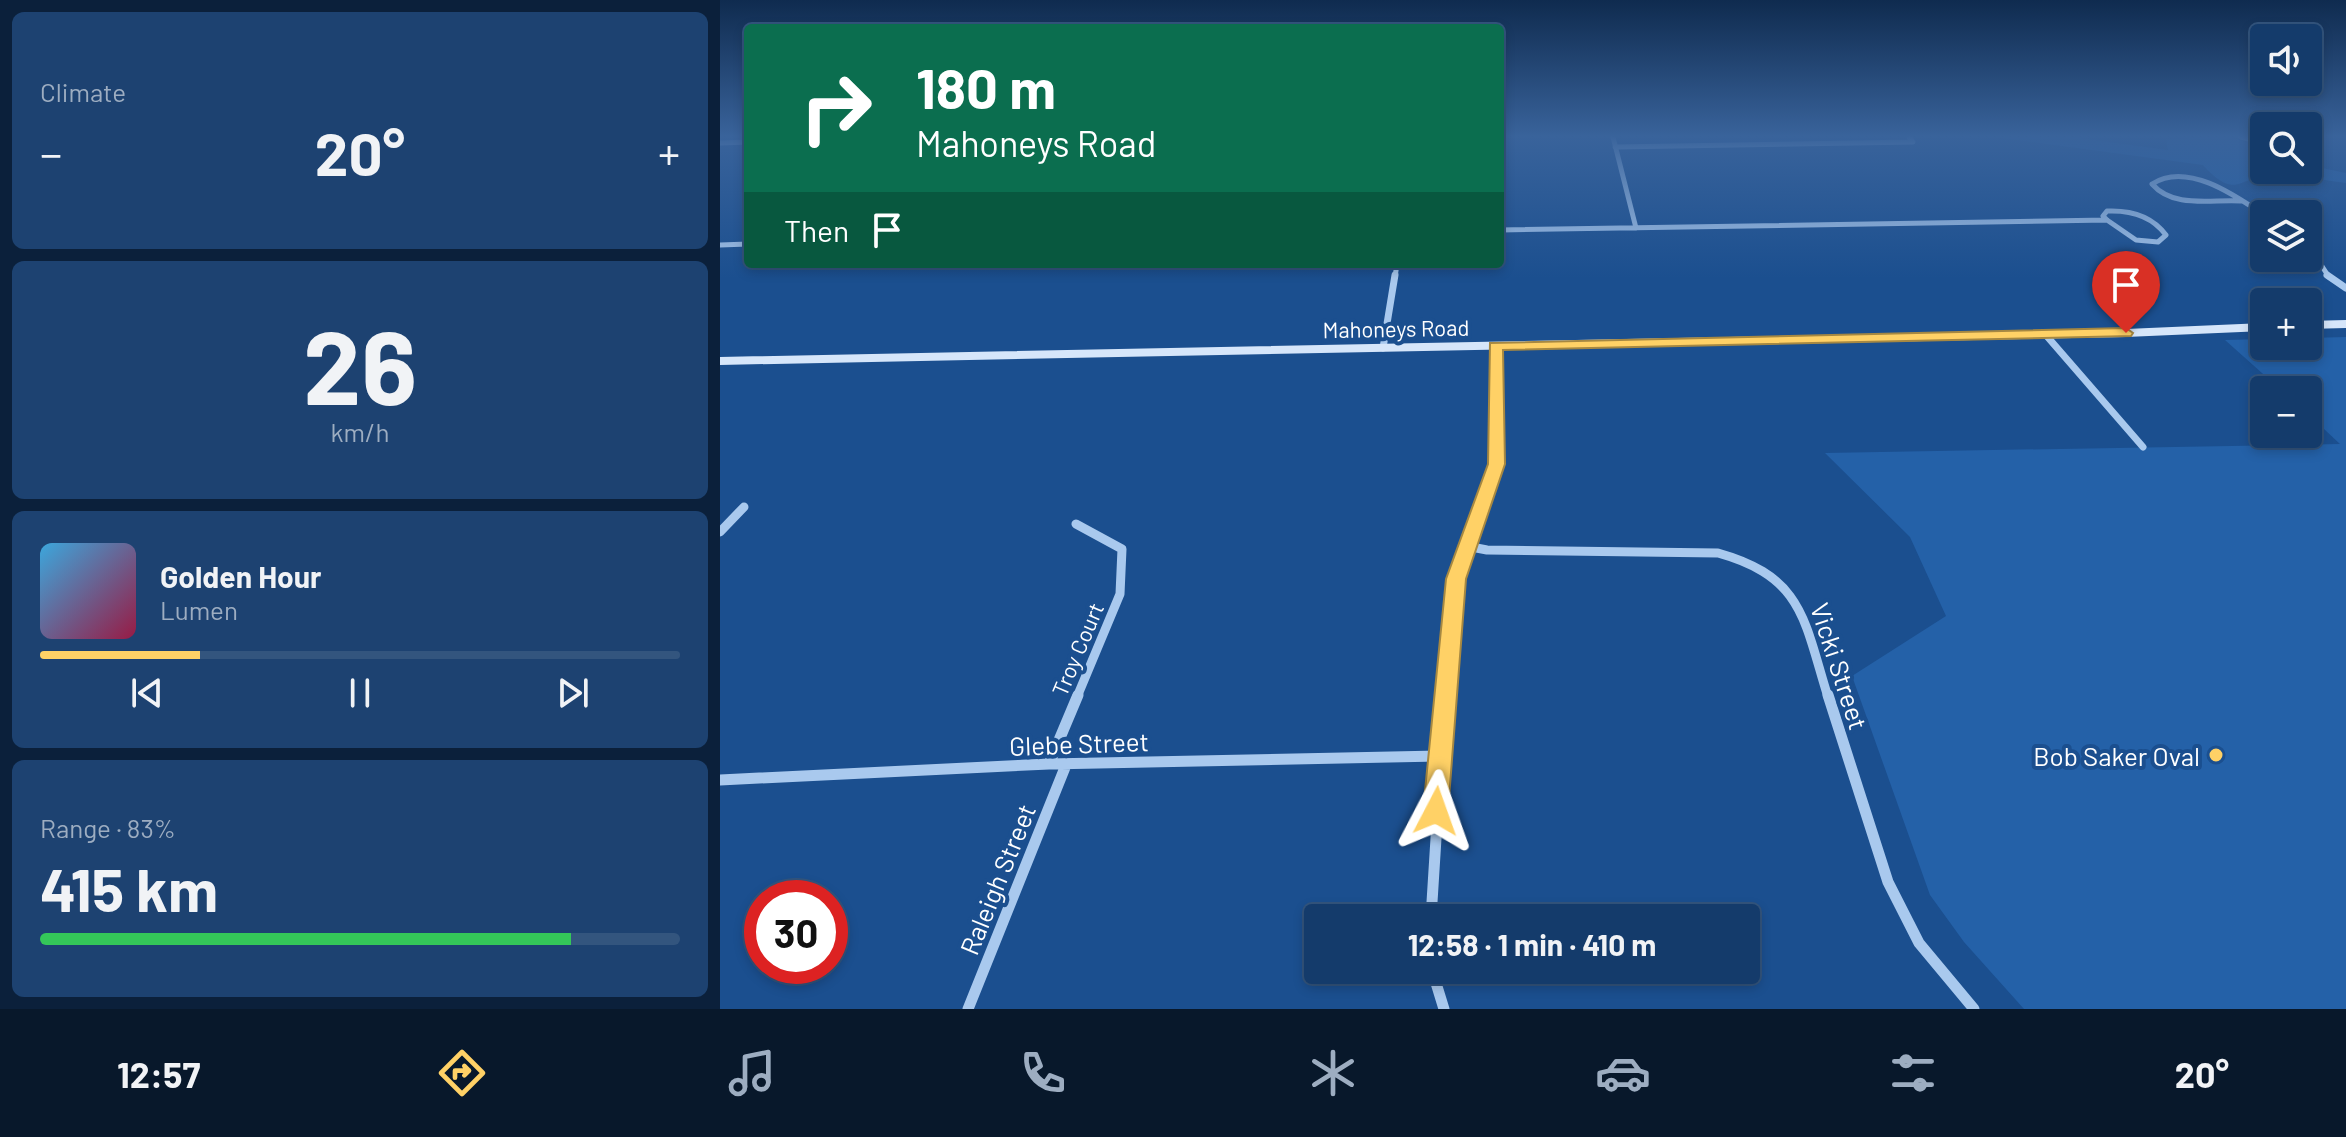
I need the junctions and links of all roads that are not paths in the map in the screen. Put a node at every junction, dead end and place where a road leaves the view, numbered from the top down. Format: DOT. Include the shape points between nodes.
graph roads {
  1 [pos="1625,184"];
  2 [pos="2152,184"];
  3 [pos="2211,184"];
  4 [pos="2241,201"];
  5 [pos="2250,206"];
  6 [pos="2107,220"];
  7 [pos="1636,228"];
  8 [pos="1504,230"];
  9 [pos="744,244"];
  10 [pos="720,245"];
  11 [pos="1396,268"];
  12 [pos="2322,272"];
  13 [pos="2346,288"];
  14 [pos="2346,324"];
  15 [pos="2322,325"];
  16 [pos="2250,327"];
  17 [pos="2045,334"];
  18 [pos="1495,346"];
  19 [pos="1383,348"];
  20 [pos="720,361"];
  21 [pos="2143,447"];
  22 [pos="744,507"];
  23 [pos="1076,524"];
  24 [pos="720,532"];
  25 [pos="1466,546"];
  26 [pos="1439,756"];
  27 [pos="1049,764"];
  28 [pos="1066,765"];
  29 [pos="720,780"];
  30 [pos="1432,904"];
  31 [pos="1436,984"];
  32 [pos="968,1009"];
  33 [pos="1444,1009"];
  34 [pos="1974,1009"];
  1 -- 7 [label="street"];
  2 -- 4 [label="street" via="2180,199"];
  3 -- 4 [label="street"];
  4 -- 5 [label="street"];
  6 -- 6 [label="street" via="2136,240 2158,242 2166,235 2138,215 2107,211"];
  6 -- 7 [label="street"];
  7 -- 8 [label="street"];
  9 -- 10 [label="street"];
  11 -- 19 [label="street"];
  12 -- 13 [label="street"];
  14 -- 15 [label="main road"];
  16 -- 17 [label="main road, Mahoneys Road"];
  17 -- 18 [label="main road, Mahoneys Road"];
  17 -- 21 [label="street"];
  18 -- 19 [label="main road, Mahoneys Road"];
  18 -- 25 [label="street" via="1496,464"];
  19 -- 20 [label="main road, Mahoneys Road"];
  22 -- 24 [label="street"];
  23 -- 27 [label="street, Troy Court" via="1122,549 1120,594"];
  25 -- 26 [label="street" via="1456,579"];
  25 -- 34 [label="street, Vicki Street" via="1718,553 1776,577 1799,606 1901,912 1919,943"];
  26 -- 28 [label="street, Glebe Street"];
  26 -- 30 [label="street"];
  27 -- 28 [label="street, Glebe Street"];
  27 -- 29 [label="street, Glebe Street"];
  28 -- 32 [label="street, Raleigh Street"];
  31 -- 33 [label="street"];
}
